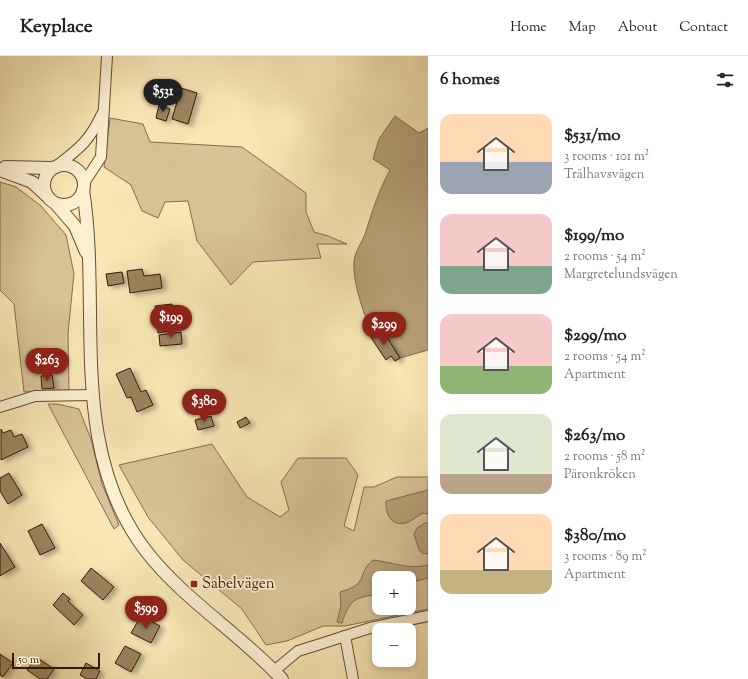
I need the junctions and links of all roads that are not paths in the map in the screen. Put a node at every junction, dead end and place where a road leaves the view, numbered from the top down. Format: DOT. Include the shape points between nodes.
graph roads {
  1 [pos="108,56"];
  2 [pos="104,108"];
  3 [pos="55,167"];
  4 [pos="0,169"];
  5 [pos="84,187"];
  6 [pos="46,195"];
  7 [pos="56,204"];
  8 [pos="89,261"];
  9 [pos="92,395"];
  10 [pos="0,407"];
  11 [pos="428,616"];
  12 [pos="346,636"];
  13 [pos="278,675"];
  14 [pos="352,679"];
  1 -- 2 [label="street"];
  2 -- 3 [label="street" via="83,146"];
  2 -- 5 [label="street" via="101,157"];
  3 -- 4 [label="street"];
  3 -- 5 [label="street" via="69,165 75,168 80,173"];
  3 -- 6 [label="street" via="47,174 44,182"];
  4 -- 6 [label="street" via="32,182"];
  5 -- 7 [label="street" via="80,197 71,204"];
  5 -- 8 [label="street"];
  6 -- 7 [label="street"];
  7 -- 8 [label="street" via="75,226"];
  8 -- 9 [label="street"];
  9 -- 10 [label="street" via="36,396"];
  9 -- 13 [label="street" via="109,481 126,521 135,535 174,583"];
  11 -- 12 [label="street" via="370,628"];
  12 -- 13 [label="street" via="298,651"];
  12 -- 14 [label="street"];
}
